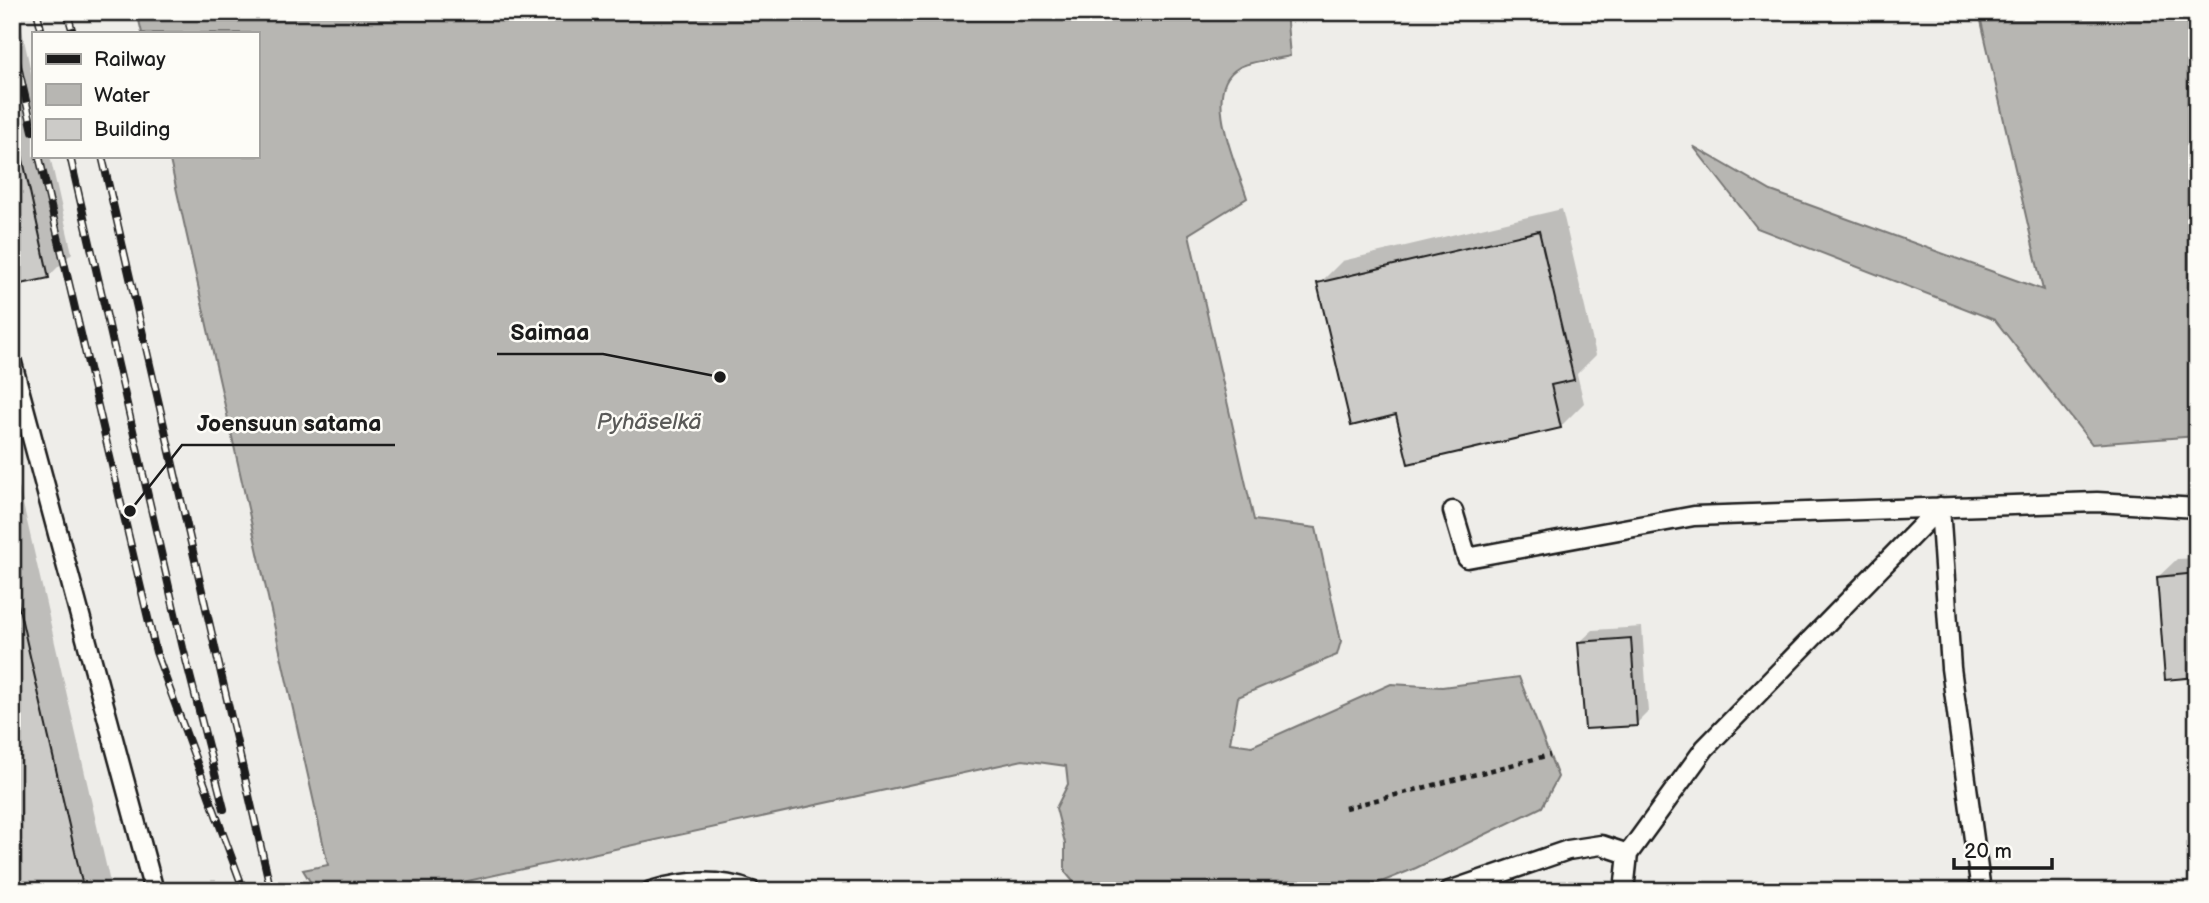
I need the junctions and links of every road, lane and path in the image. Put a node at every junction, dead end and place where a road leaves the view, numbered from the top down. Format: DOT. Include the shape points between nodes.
graph roads {
  1 [pos="12,363"];
  2 [pos="1940,507"];
  3 [pos="2197,508"];
  4 [pos="1453,511"];
  5 [pos="1550,755"];
  6 [pos="1345,808"];
  7 [pos="1628,854"];
  8 [pos="154,891"];
  9 [pos="652,891"];
  10 [pos="751,891"];
  11 [pos="1449,891"];
  12 [pos="1624,891"];
  13 [pos="1981,891"];
  1 -- 8 [label="lane"];
  2 -- 3 [label="lane" via="2097,502"];
  2 -- 4 [label="lane" via="1694,516 1467,558"];
  2 -- 7 [label="lane" via="1705,748"];
  2 -- 13 [label="lane" via="1951,668"];
  5 -- 6 [label="path"];
  7 -- 11 [label="lane" via="1601,845 1568,850"];
  7 -- 12 [label="lane"];
  9 -- 10 [label="lane" via="727,882"];
}
